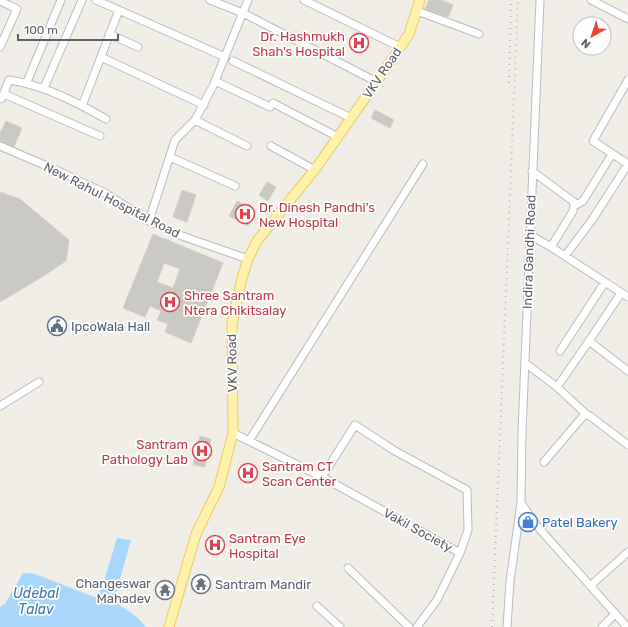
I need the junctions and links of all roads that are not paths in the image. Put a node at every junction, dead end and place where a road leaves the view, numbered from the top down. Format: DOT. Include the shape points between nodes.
graph roads {
  1 [pos="61,0"];
  2 [pos="82,0"];
  3 [pos="96,0"];
  4 [pos="210,0"];
  5 [pos="248,0"];
  6 [pos="304,0"];
  7 [pos="420,0"];
  8 [pos="540,0"];
  9 [pos="592,0"];
  10 [pos="0,1"];
  11 [pos="119,10"];
  12 [pos="417,11"];
  13 [pos="243,13"];
  14 [pos="628,19"];
  15 [pos="109,34"];
  16 [pos="479,34"];
  17 [pos="0,47"];
  18 [pos="138,47"];
  19 [pos="400,47"];
  20 [pos="101,57"];
  21 [pos="225,57"];
  22 [pos="233,61"];
  23 [pos="628,80"];
  24 [pos="216,81"];
  25 [pos="27,82"];
  26 [pos="377,82"];
  27 [pos="44,88"];
  28 [pos="2,96"];
  29 [pos="204,104"];
  30 [pos="82,106"];
  31 [pos="351,118"];
  32 [pos="106,119"];
  33 [pos="195,120"];
  34 [pos="100,136"];
  35 [pos="338,137"];
  36 [pos="0,146"];
  37 [pos="247,146"];
  38 [pos="271,146"];
  39 [pos="612,154"];
  40 [pos="170,157"];
  41 [pos="423,164"];
  42 [pos="628,164"];
  43 [pos="314,170"];
  44 [pos="532,171"];
  45 [pos="235,186"];
  46 [pos="574,206"];
  47 [pos="149,221"];
  48 [pos="530,235"];
  49 [pos="551,247"];
  50 [pos="565,256"];
  51 [pos="248,259"];
  52 [pos="605,282"];
  53 [pos="621,293"];
  54 [pos="628,297"];
  55 [pos="589,341"];
  56 [pos="560,351"];
  57 [pos="525,363"];
  58 [pos="628,371"];
  59 [pos="39,382"];
  60 [pos="557,387"];
  61 [pos="0,406"];
  62 [pos="587,414"];
  63 [pos="233,433"];
  64 [pos="249,441"];
  65 [pos="628,445"];
  66 [pos="544,462"];
  67 [pos="322,477"];
  68 [pos="522,503"];
  69 [pos="628,552"];
  70 [pos="460,553"];
  71 [pos="348,568"];
  72 [pos="590,586"];
  73 [pos="317,606"];
  74 [pos="615,614"];
  75 [pos="169,627"];
  76 [pos="340,627"];
  77 [pos="409,627"];
  78 [pos="417,627"];
  79 [pos="507,627"];
  80 [pos="602,627"];
  81 [pos="627,627"];
  1 -- 25 [label="street"];
  2 -- 27 [label="street"];
  3 -- 11 [label="street"];
  4 -- 13 [label="street"];
  5 -- 13 [label="street"];
  6 -- 19 [label="street"];
  7 -- 12 [label="main road, VKV Road"];
  8 -- 44 [label="street, Indira Gandhi Road"];
  9 -- 14 [label="street"];
  10 -- 17 [label="street" via="17,9"];
  11 -- 15 [label="street"];
  11 -- 21 [label="street"];
  12 -- 16 [label="street"];
  12 -- 19 [label="main road, VKV Road" via="409,34"];
  13 -- 21 [label="street"];
  13 -- 26 [label="street"];
  15 -- 18 [label="street"];
  15 -- 20 [label="street"];
  19 -- 26 [label="main road, VKV Road"];
  20 -- 29 [label="street"];
  20 -- 30 [label="street"];
  21 -- 24 [label="street"];
  22 -- 31 [label="street"];
  23 -- 39 [label="street" via="593,141"];
  24 -- 29 [label="street"];
  24 -- 35 [label="street"];
  25 -- 27 [label="street"];
  25 -- 28 [label="street" via="9,80"];
  26 -- 31 [label="main road, VKV Road"];
  27 -- 30 [label="street"];
  28 -- 34 [label="street"];
  29 -- 33 [label="street"];
  30 -- 32 [label="street"];
  31 -- 35 [label="main road, VKV Road"];
  33 -- 37 [label="street"];
  33 -- 40 [label="street" via="176,140"];
  35 -- 43 [label="main road, VKV Road"];
  36 -- 47 [label="street, New Rahul Hospital Road" via="105,193"];
  38 -- 43 [label="street"];
  39 -- 42 [label="street"];
  39 -- 46 [label="street" via="583,201"];
  40 -- 45 [label="street"];
  40 -- 47 [label="street"];
  41 -- 64 [label="street"];
  42 -- 50 [label="street"];
  43 -- 51 [label="main road, VKV Road" via="257,241"];
  44 -- 46 [label="street" via="574,202"];
  44 -- 48 [label="street, Indira Gandhi Road"];
  46 -- 49 [label="street"];
  47 -- 51 [label="street, New Rahul Hospital Road" via="182,236"];
  48 -- 49 [label="street"];
  48 -- 57 [label="street, Indira Gandhi Road"];
  49 -- 50 [label="street"];
  50 -- 52 [label="street"];
  51 -- 63 [label="main road, VKV Road" via="232,324"];
  52 -- 53 [label="street"];
  52 -- 56 [label="street"];
  53 -- 54 [label="street"];
  53 -- 55 [label="street"];
  55 -- 58 [label="street"];
  55 -- 60 [label="street"];
  57 -- 60 [label="street"];
  57 -- 68 [label="street, Indira Gandhi Road"];
  59 -- 61 [label="street"];
  60 -- 62 [label="street"];
  62 -- 65 [label="street"];
  62 -- 66 [label="street"];
  63 -- 64 [label="street"];
  63 -- 75 [label="main road, VKV Road" via="219,487 196,534"];
  64 -- 67 [label="street"];
  67 -- 70 [label="street, Vakil Society"];
  67 -- 70 [label="street, Vakil Society" via="355,426 467,490 468,530"];
  68 -- 72 [label="street" via="537,526"];
  68 -- 79 [label="street, Indira Gandhi Road" via="510,581"];
  69 -- 72 [label="street"];
  70 -- 78 [label="street" via="437,600"];
  71 -- 77 [label="street"];
  72 -- 74 [label="street"];
  73 -- 76 [label="street"];
  74 -- 80 [label="street"];
  74 -- 81 [label="street"];
}
